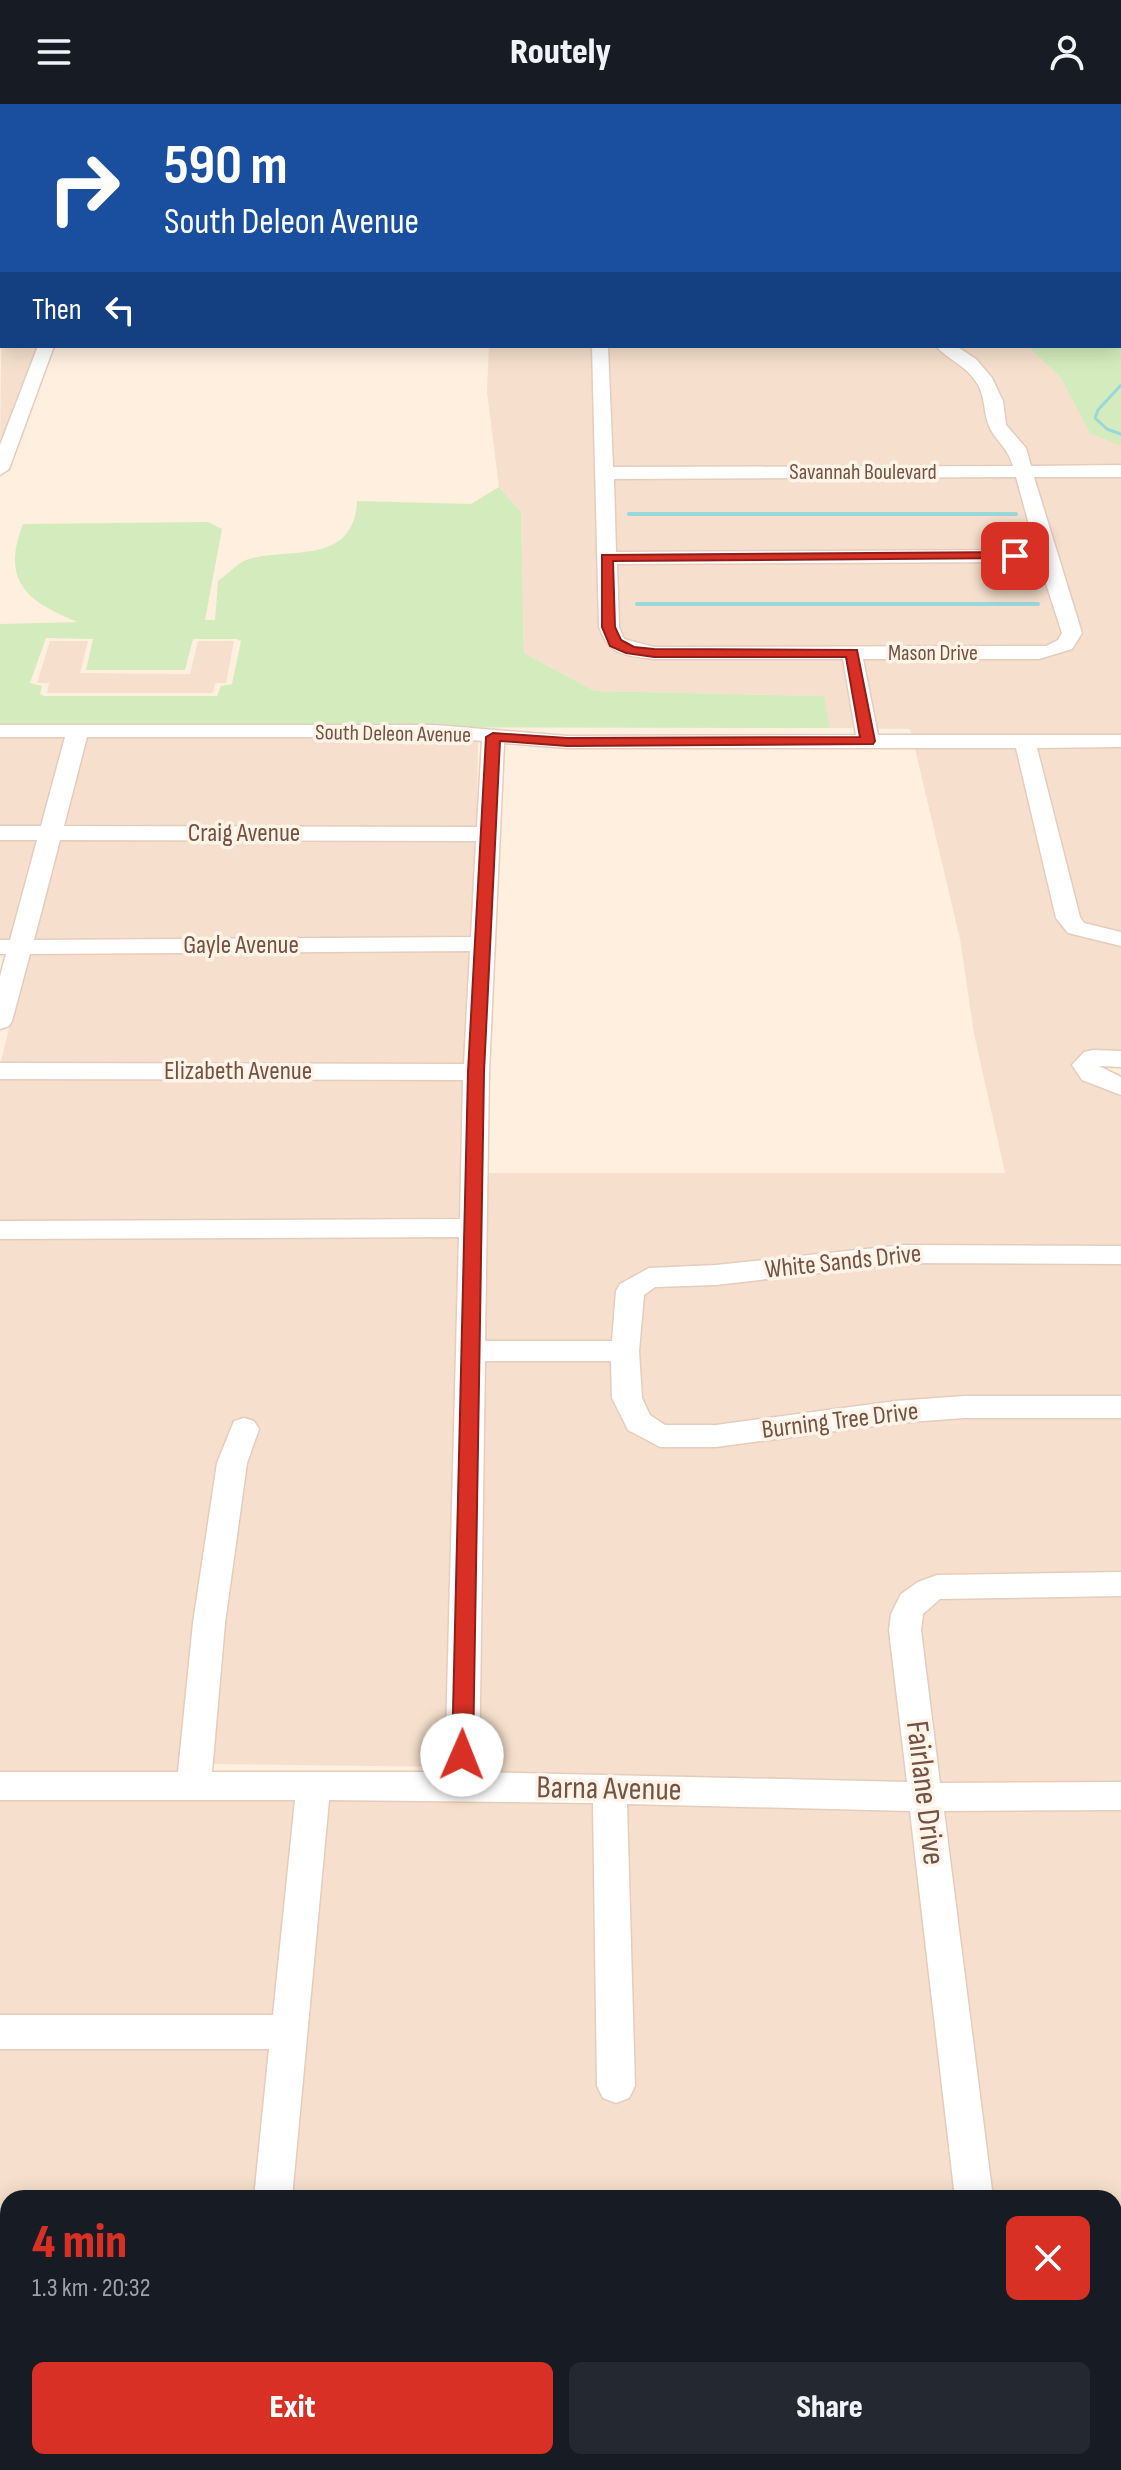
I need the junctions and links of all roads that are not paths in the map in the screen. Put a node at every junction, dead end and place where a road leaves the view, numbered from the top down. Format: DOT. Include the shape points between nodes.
graph roads {
  1 [pos="45,348"];
  2 [pos="600,348"];
  3 [pos="947,348"];
  4 [pos="0,469"];
  5 [pos="1023,471"];
  6 [pos="1121,471"];
  7 [pos="605,473"];
  8 [pos="1047,556"];
  9 [pos="607,558"];
  10 [pos="852,653"];
  11 [pos="0,731"];
  12 [pos="78,731"];
  13 [pos="493,737"];
  14 [pos="868,741"];
  15 [pos="1025,741"];
  16 [pos="1121,741"];
  17 [pos="0,833"];
  18 [pos="51,833"];
  19 [pos="488,834"];
  20 [pos="1121,939"];
  21 [pos="482,944"];
  22 [pos="10,947"];
  23 [pos="0,1021"];
  24 [pos="1121,1059"];
  25 [pos="0,1071"];
  26 [pos="476,1072"];
  27 [pos="1121,1087"];
  28 [pos="473,1228"];
  29 [pos="0,1230"];
  30 [pos="1121,1255"];
  31 [pos="470,1351"];
  32 [pos="625,1351"];
  33 [pos="1121,1407"];
  34 [pos="244,1429"];
  35 [pos="1121,1584"];
  36 [pos="194,1785"];
  37 [pos="314,1785"];
  38 [pos="0,1786"];
  39 [pos="462,1786"];
  40 [pos="610,1788"];
  41 [pos="1121,1796"];
  42 [pos="925,1797"];
  43 [pos="0,2032"];
  44 [pos="288,2032"];
  45 [pos="616,2086"];
  46 [pos="274,2190"];
  47 [pos="973,2190"];
  1 -- 4 [label="street"];
  2 -- 7 [label="street, Mason Drive"];
  3 -- 5 [label="street, Mason Drive" via="986,382 995,423 1016,445"];
  5 -- 6 [label="street, Savannah Boulevard"];
  5 -- 7 [label="street, Savannah Boulevard"];
  5 -- 8 [label="street, Mason Drive"];
  7 -- 9 [label="street, Mason Drive"];
  8 -- 9 [label="street"];
  8 -- 10 [label="street, Mason Drive" via="1072,633 1064,646 1033,653"];
  9 -- 10 [label="street, Mason Drive" via="609,633 625,648 654,653"];
  10 -- 14 [label="street"];
  11 -- 12 [label="street, South Deleon Avenue"];
  12 -- 13 [label="street, South Deleon Avenue" via="435,731"];
  12 -- 18 [label="street"];
  13 -- 14 [label="street, South Deleon Avenue" via="567,742"];
  13 -- 19 [label="street"];
  14 -- 15 [label="street, South Deleon Avenue"];
  15 -- 16 [label="street, South Deleon Avenue"];
  15 -- 20 [label="street" via="1068,918 1076,928"];
  17 -- 18 [label="street, Craig Avenue"];
  18 -- 19 [label="street, Craig Avenue"];
  18 -- 22 [label="street"];
  19 -- 21 [label="street"];
  21 -- 22 [label="street, Gayle Avenue"];
  21 -- 26 [label="street"];
  22 -- 23 [label="street"];
  24 -- 27 [label="street" via="1093,1058 1085,1065 1091,1074"];
  25 -- 26 [label="street, Elizabeth Avenue"];
  26 -- 28 [label="street"];
  28 -- 29 [label="street"];
  28 -- 31 [label="street"];
  30 -- 32 [label="street, White Sands Drive" via="904,1254 649,1278 630,1291"];
  31 -- 32 [label="street"];
  31 -- 39 [label="street"];
  32 -- 33 [label="street, Burning Tree Drive" via="627,1398 638,1422 660,1436 716,1436 964,1407"];
  34 -- 36 [label="street" via="232,1463 209,1623"];
  35 -- 42 [label="street, Fairlane Drive" via="947,1586 924,1592 908,1604 905,1630"];
  36 -- 37 [label="street, Barna Avenue"];
  36 -- 38 [label="street, Barna Avenue"];
  37 -- 39 [label="street, Barna Avenue"];
  37 -- 44 [label="street"];
  39 -- 40 [label="street, Barna Avenue"];
  40 -- 42 [label="street, Barna Avenue"];
  40 -- 45 [label="street"];
  41 -- 42 [label="street, Barna Avenue"];
  42 -- 47 [label="street, Fairlane Drive"];
  43 -- 44 [label="street"];
  44 -- 46 [label="street"];
}
